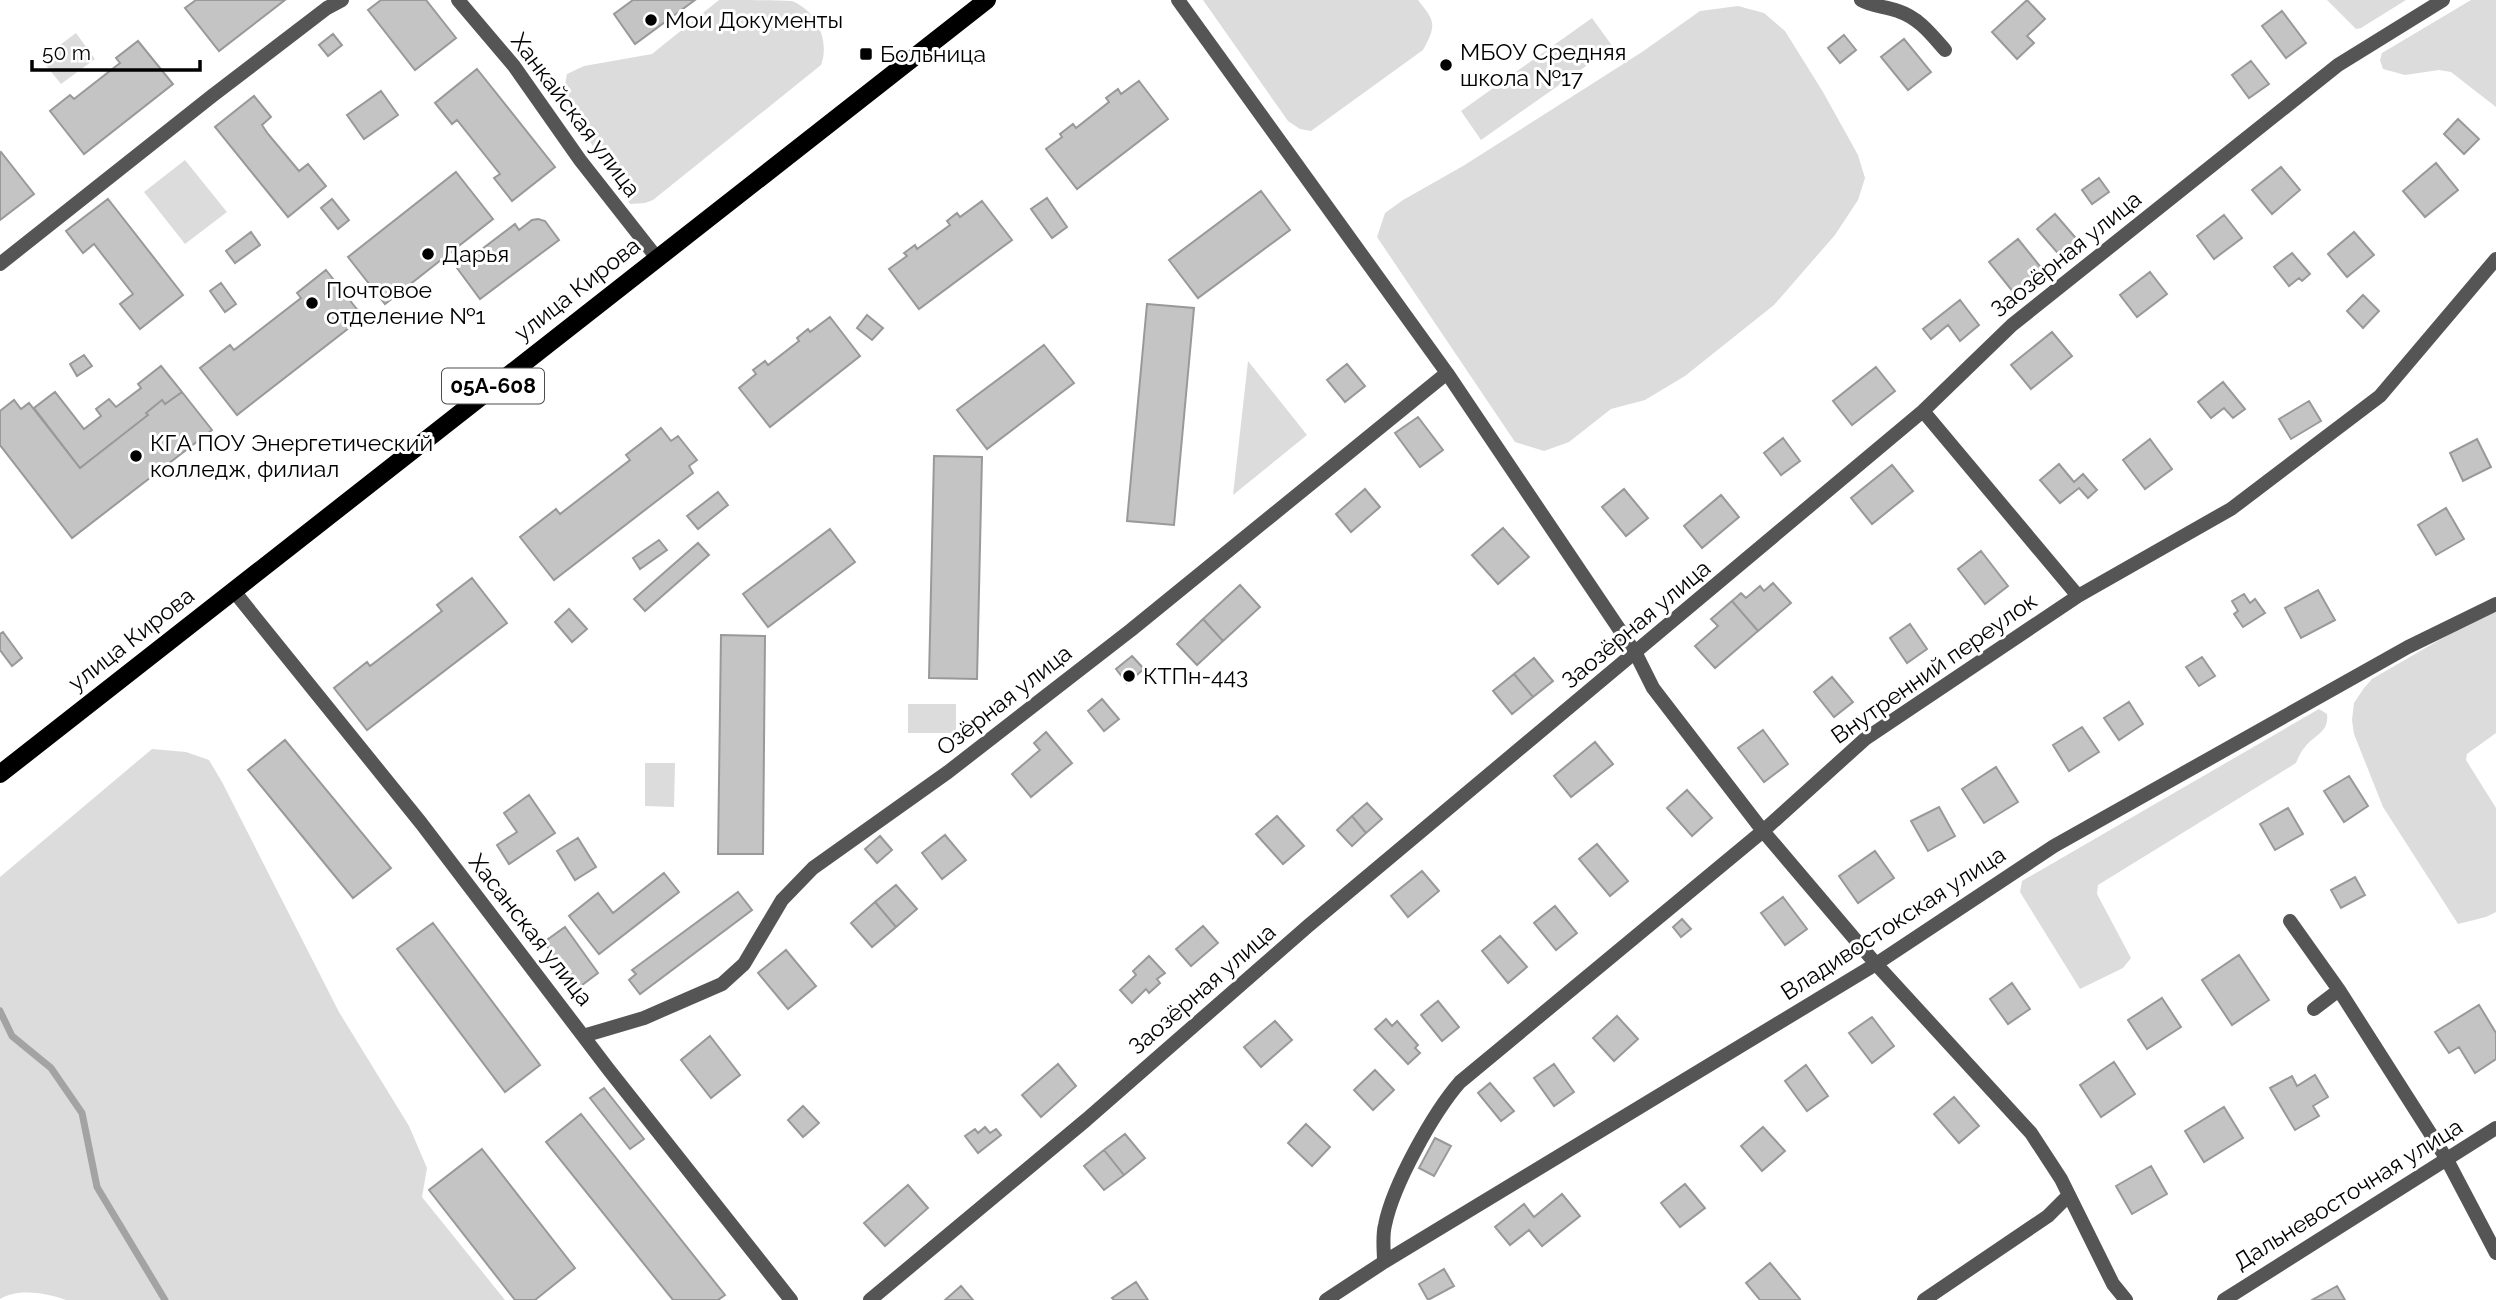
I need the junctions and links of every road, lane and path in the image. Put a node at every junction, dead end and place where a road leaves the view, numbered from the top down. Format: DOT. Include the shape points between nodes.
graph roads {
  1 [pos="342,0"];
  2 [pos="458,0"];
  3 [pos="987,0"];
  4 [pos="1178,0"];
  5 [pos="1861,0"];
  6 [pos="2443,0"];
  7 [pos="1945,50"];
  8 [pos="657,258"];
  9 [pos="2496,259"];
  10 [pos="0,264"];
  11 [pos="1447,373"];
  12 [pos="1923,411"];
  13 [pos="233,590"];
  14 [pos="2078,596"];
  15 [pos="2496,604"];
  16 [pos="1636,654"];
  17 [pos="0,774"];
  18 [pos="1763,831"];
  19 [pos="2290,922"];
  20 [pos="1876,964"];
  21 [pos="2339,990"];
  22 [pos="2314,1009"];
  23 [pos="583,1036"];
  24 [pos="2496,1128"];
  25 [pos="2446,1158"];
  26 [pos="2069,1195"];
  27 [pos="2496,1252"];
  28 [pos="1384,1262"];
  29 [pos="791,1300"];
  30 [pos="870,1300"];
  31 [pos="1326,1300"];
  32 [pos="1924,1300"];
  33 [pos="2126,1300"];
  34 [pos="2224,1300"];
  1 -- 10 [label="street"];
  2 -- 8 [label="street, Ханкайская улица" via="514,66"];
  3 -- 8 [label="main road, улица Кирова / 05А-608"];
  4 -- 11 [label="street"];
  5 -- 7 [label="street" via="1919,21"];
  6 -- 12 [label="street, Заозёрная улица" via="2327,73 2012,325"];
  8 -- 13 [label="main road, улица Кирова / 05А-608"];
  9 -- 14 [label="street, Внутренний переулок" via="2380,396 2231,509"];
  11 -- 16 [label="street"];
  11 -- 23 [label="street, Озёрная улица" via="1131,631 948,772 813,868 782,900 744,964 722,984 644,1018"];
  12 -- 14 [label="street"];
  12 -- 16 [label="street, Заозёрная улица"];
  13 -- 17 [label="main road, улица Кирова / 05А-608"];
  13 -- 23 [label="street, Хасанская улица" via="421,823"];
  14 -- 18 [label="street, Внутренний переулок" via="1865,739"];
  15 -- 20 [label="street, Владивостокская улица" via="2408,646 2054,846"];
  16 -- 18 [label="street" via="1653,688"];
  16 -- 30 [label="street, Заозёрная улица" via="1308,926"];
  18 -- 20 [label="street"];
  18 -- 28 [label="street, Внутренний переулок" via="1460,1082 1446,1098 1394,1193 1384,1227"];
  19 -- 21 [label="street"];
  20 -- 26 [label="street" via="2031,1133"];
  20 -- 28 [label="street, Владивостокская улица"];
  21 -- 22 [label="street"];
  21 -- 25 [label="street"];
  23 -- 29 [label="street, Хасанская улица"];
  24 -- 25 [label="street, Дальневосточная улица"];
  25 -- 27 [label="street"];
  25 -- 34 [label="street, Дальневосточная улица"];
  26 -- 32 [label="street" via="2048,1216"];
  26 -- 33 [label="street" via="2113,1284"];
  28 -- 31 [label="street, Владивостокская улица"];
}
